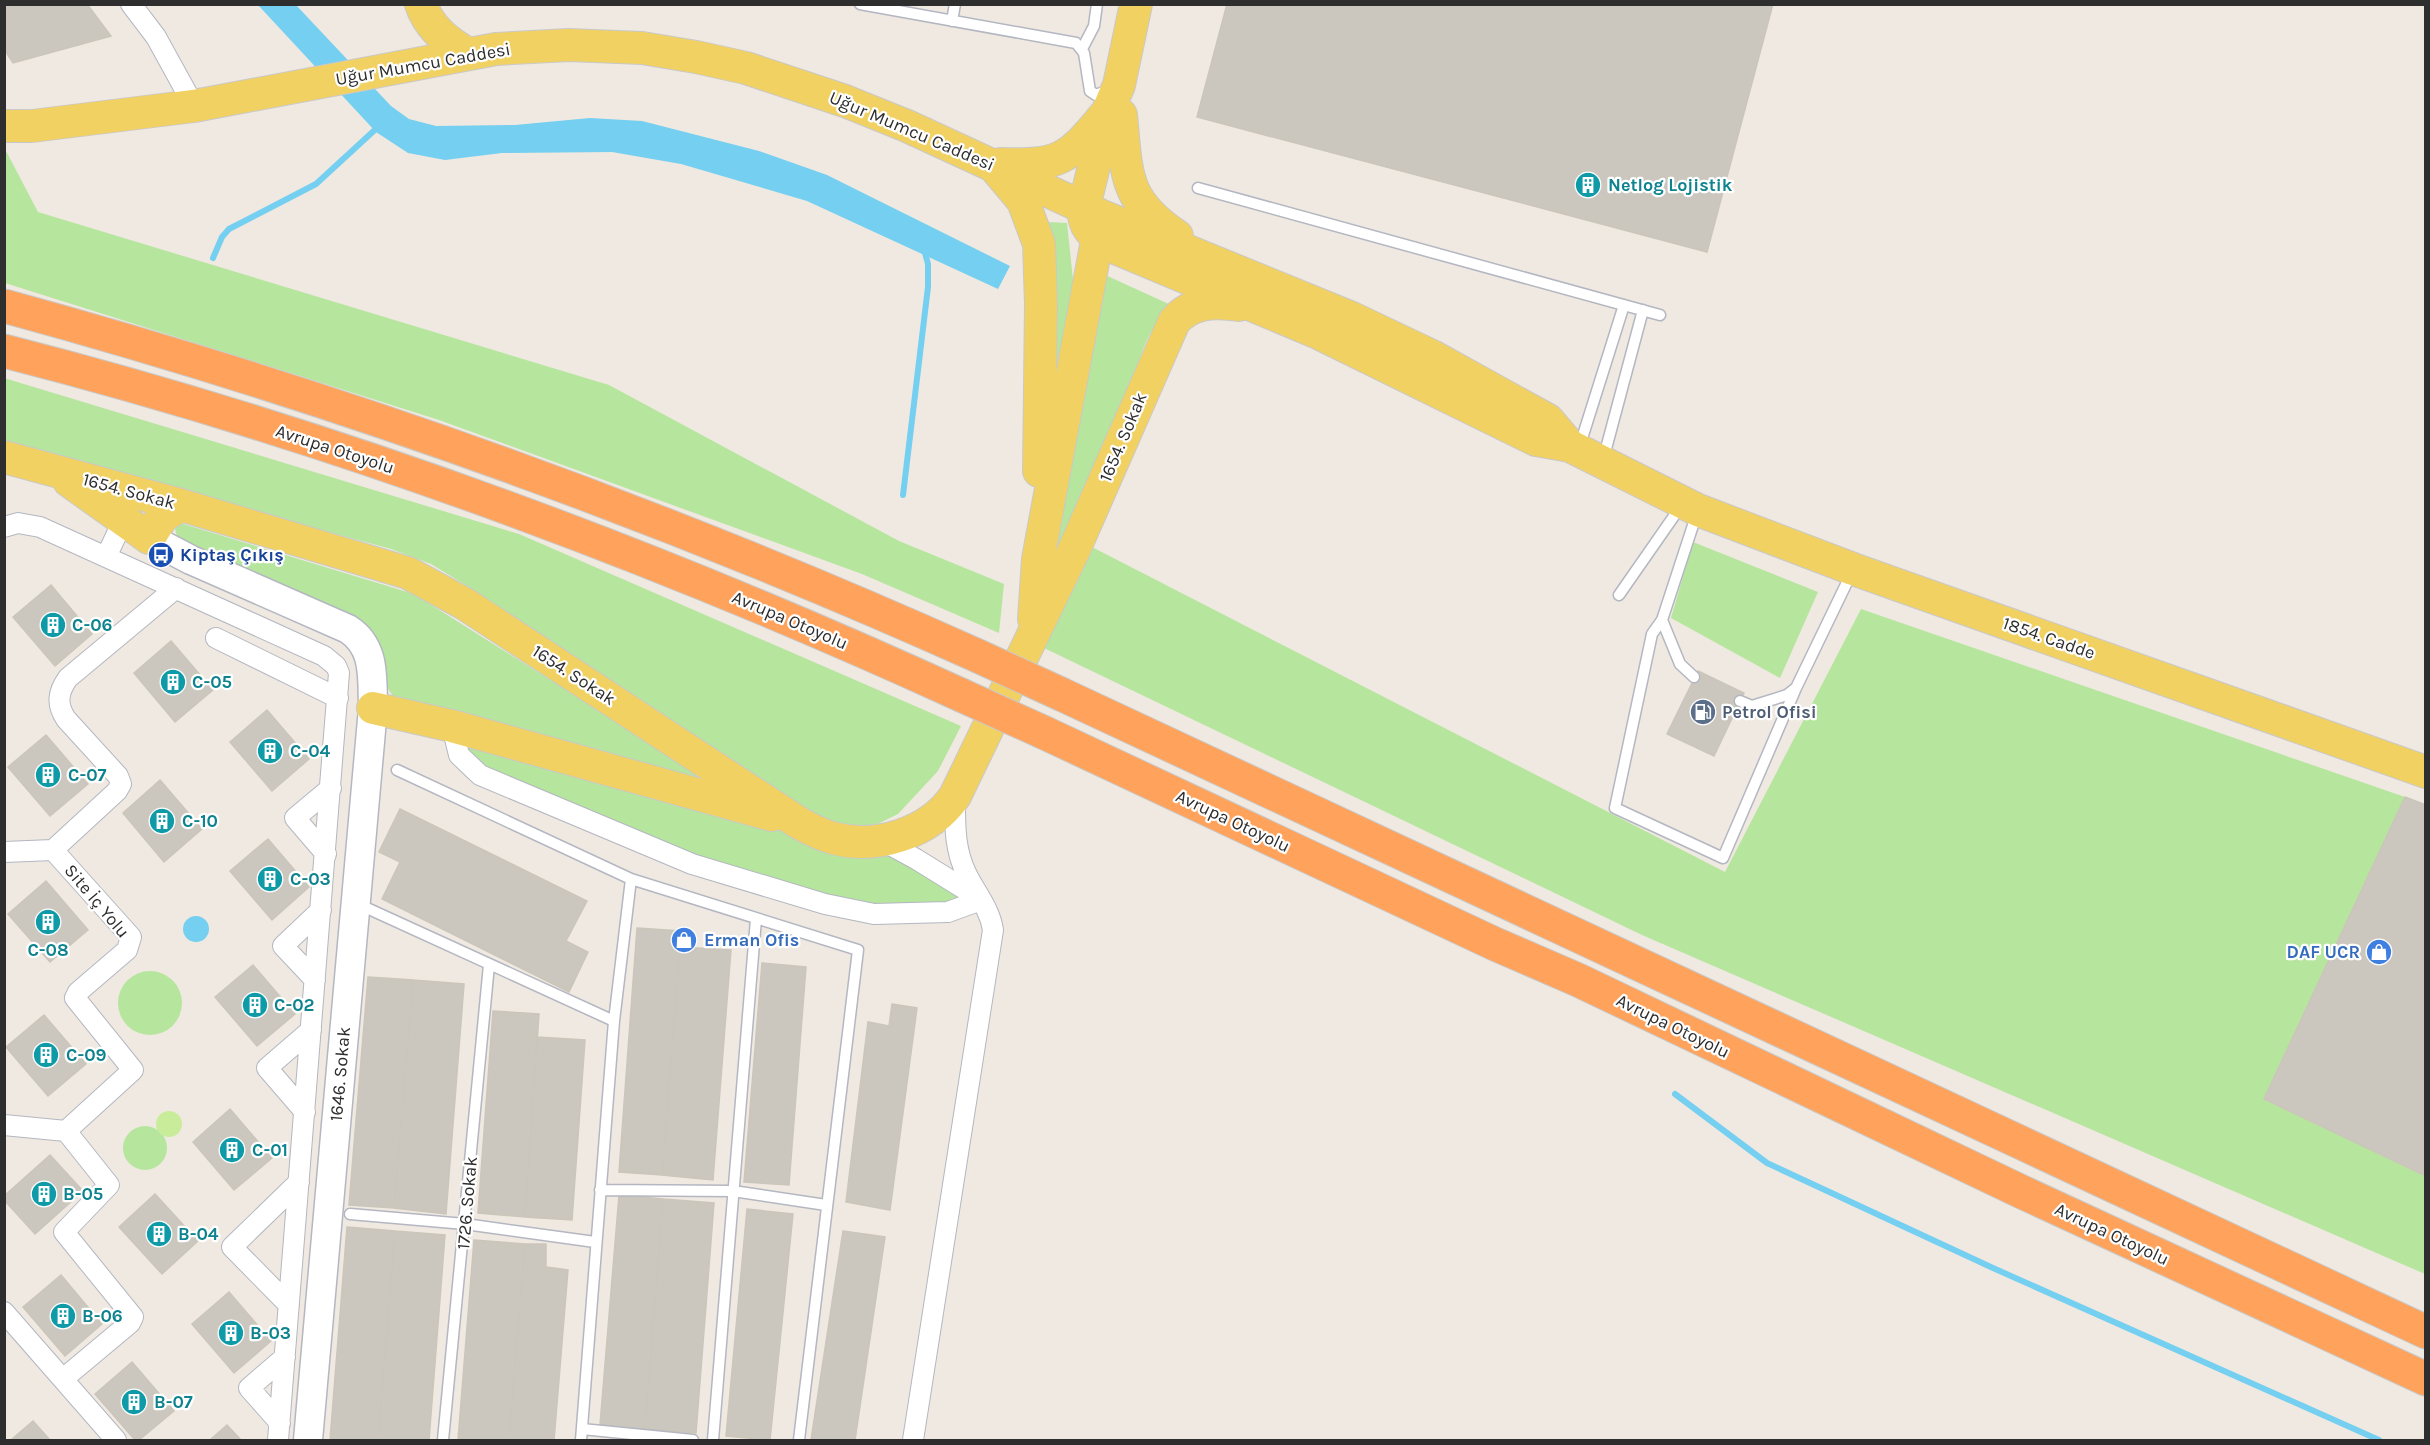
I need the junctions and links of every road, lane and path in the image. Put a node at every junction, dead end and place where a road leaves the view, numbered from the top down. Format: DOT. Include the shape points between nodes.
graph roads {
  1 [pos="131,4"];
  2 [pos="422,4"];
  3 [pos="860,4"];
  4 [pos="954,4"];
  5 [pos="1097,4"];
  6 [pos="1137,4"];
  7 [pos="952,21"];
  8 [pos="1082,49"];
  9 [pos="469,54"];
  10 [pos="1116,104"];
  11 [pos="194,106"];
  12 [pos="4,126"];
  13 [pos="992,164"];
  14 [pos="1198,188"];
  15 [pos="1094,220"];
  16 [pos="1210,259"];
  17 [pos="1624,305"];
  18 [pos="4,306"];
  19 [pos="1266,310"];
  20 [pos="1643,310"];
  21 [pos="1660,315"];
  22 [pos="4,351"];
  23 [pos="1584,453"];
  24 [pos="4,458"];
  25 [pos="53,470"];
  26 [pos="1685,504"];
  27 [pos="181,505"];
  28 [pos="123,521"];
  29 [pos="4,527"];
  30 [pos="149,538"];
  31 [pos="106,557"];
  32 [pos="1038,559"];
  33 [pos="1853,569"];
  34 [pos="134,570"];
  35 [pos="176,588"];
  36 [pos="1619,595"];
  37 [pos="1662,620"];
  38 [pos="216,638"];
  39 [pos="1031,642"];
  40 [pos="1694,677"];
  41 [pos="1796,688"];
  42 [pos="338,698"];
  43 [pos="1740,701"];
  44 [pos="373,708"];
  45 [pos="452,726"];
  46 [pos="397,770"];
  47 [pos="2426,772"];
  48 [pos="331,788"];
  49 [pos="955,796"];
  50 [pos="799,823"];
  51 [pos="881,840"];
  52 [pos="53,850"];
  53 [pos="4,852"];
  54 [pos="326,854"];
  55 [pos="631,879"];
  56 [pos="981,900"];
  57 [pos="355,903"];
  58 [pos="321,910"];
  59 [pos="756,919"];
  60 [pos="489,965"];
  61 [pos="315,980"];
  62 [pos="614,1021"];
  63 [pos="311,1030"];
  64 [pos="305,1112"];
  65 [pos="4,1125"];
  66 [pos="66,1131"];
  67 [pos="299,1182"];
  68 [pos="600,1190"];
  69 [pos="734,1191"];
  70 [pos="826,1205"];
  71 [pos="350,1214"];
  72 [pos="465,1224"];
  73 [pos="595,1242"];
  74 [pos="289,1305"];
  75 [pos="4,1311"];
  76 [pos="2426,1332"];
  77 [pos="285,1357"];
  78 [pos="63,1379"];
  79 [pos="2426,1379"];
  80 [pos="279,1432"];
  81 [pos="581,1435"];
  82 [pos="116,1440"];
  83 [pos="308,1440"];
  84 [pos="443,1440"];
  85 [pos="693,1440"];
  86 [pos="713,1440"];
  87 [pos="799,1440"];
  88 [pos="913,1440"];
  1 -- 11 [label="street" via="156,37"];
  2 -- 9 [label="main road" via="436,31"];
  3 -- 7 [label="lane"];
  4 -- 7 [label="lane"];
  5 -- 8 [label="lane" via="1094,26"];
  6 -- 10 [label="main road, 1654. Sokak"];
  7 -- 8 [label="lane" via="1076,43"];
  8 -- 10 [label="lane" via="1091,92"];
  9 -- 11 [label="main road, Uğur Mumcu Caddesi"];
  9 -- 13 [label="main road, Uğur Mumcu Caddesi" via="569,45 642,48 696,57 746,68 845,101"];
  10 -- 13 [label="main road" via="1079,145 1056,160 1033,165"];
  10 -- 15 [label="main road, 1654. Sokak"];
  10 -- 16 [label="main road" via="1128,177 1136,198 1157,223"];
  11 -- 12 [label="main road, Uğur Mumcu Caddesi"];
  13 -- 15 [label="main road, Uğur Mumcu Caddesi"];
  13 -- 32 [label="main road" via="1023,201 1039,244"];
  14 -- 17 [label="lane"];
  15 -- 16 [label="main road"];
  15 -- 19 [label="main road" via="1114,248"];
  15 -- 32 [label="main road, 1654. Sokak"];
  16 -- 23 [label="main road" via="1432,356 1548,420"];
  17 -- 20 [label="lane"];
  17 -- 23 [label="lane"];
  18 -- 76 [label="highway, bridge" via="268,382 524,469 768,564 1063,695"];
  19 -- 23 [label="main road" via="1536,440"];
  19 -- 39 [label="main road, 1654. Sokak" via="1203,304 1188,309 1174,322"];
  20 -- 21 [label="lane"];
  20 -- 23 [label="lane"];
  22 -- 79 [label="highway, Avrupa Otoyolu, bridge" via="162,394 375,460 669,570 1045,733"];
  23 -- 26 [label="main road, 1854. Cadde"];
  24 -- 25 [label="main road, 1654. Sokak"];
  25 -- 27 [label="main road, 1654. Sokak"];
  25 -- 28 [label="main road"];
  26 -- 33 [label="main road, 1854. Cadde"];
  26 -- 36 [label="lane"];
  26 -- 37 [label="lane"];
  27 -- 30 [label="main road" via="162,517"];
  27 -- 50 [label="main road, 1654. Sokak" via="428,582"];
  28 -- 30 [label="main road"];
  28 -- 31 [label="street"];
  29 -- 31 [label="street" via="18,523 34,525"];
  30 -- 34 [label="street"];
  30 -- 44 [label="street, 1646. Sokak" via="356,634 371,662"];
  31 -- 34 [label="street"];
  32 -- 39 [label="main road, 1654. Sokak"];
  33 -- 41 [label="lane"];
  33 -- 47 [label="main road, 1854. Cadde"];
  34 -- 35 [label="street"];
  35 -- 42 [label="street" via="331,660 339,674"];
  35 -- 52 [label="street, Site İç Yolu" via="68,678 60,691 58,703 63,714 121,784"];
  37 -- 40 [label="lane" via="1680,664"];
  37 -- 41 [label="lane" via="1652,634 1615,808 1723,858"];
  38 -- 42 [label="street"];
  39 -- 49 [label="main road, 1654. Sokak"];
  41 -- 43 [label="lane" via="1787,695 1752,705"];
  42 -- 48 [label="street"];
  44 -- 45 [label="main road"];
  44 -- 57 [label="street, 1646. Sokak"];
  45 -- 50 [label="main road"];
  45 -- 56 [label="street" via="459,755 480,775 692,864 825,904 874,914 948,912"];
  46 -- 55 [label="lane"];
  48 -- 54 [label="street"];
  48 -- 54 [label="street" via="296,818"];
  49 -- 51 [label="main road, 1654. Sokak" via="924,826"];
  49 -- 56 [label="street" via="957,850"];
  50 -- 51 [label="main road, 1654. Sokak" via="835,839"];
  51 -- 56 [label="street"];
  52 -- 53 [label="street, Site İç Yolu"];
  52 -- 66 [label="street, Site İç Yolu" via="126,930 131,941 127,950 75,998 133,1072"];
  54 -- 58 [label="street"];
  55 -- 59 [label="lane"];
  55 -- 62 [label="lane"];
  56 -- 88 [label="street" via="991,920 992,940"];
  57 -- 60 [label="lane"];
  57 -- 83 [label="street, 1646. Sokak"];
  58 -- 61 [label="street"];
  58 -- 61 [label="street" via="283,946"];
  59 -- 69 [label="lane"];
  59 -- 70 [label="lane" via="858,950"];
  60 -- 62 [label="lane"];
  60 -- 72 [label="lane, 1726. Sokak"];
  61 -- 63 [label="street"];
  62 -- 68 [label="lane"];
  63 -- 64 [label="street"];
  63 -- 64 [label="street" via="267,1068"];
  64 -- 67 [label="street"];
  65 -- 66 [label="street"];
  66 -- 78 [label="street" via="110,1185 67,1226 65,1234 133,1317"];
  67 -- 74 [label="street"];
  67 -- 74 [label="street" via="232,1247"];
  68 -- 69 [label="lane"];
  68 -- 73 [label="lane"];
  69 -- 70 [label="lane"];
  69 -- 86 [label="lane"];
  70 -- 87 [label="lane"];
  71 -- 72 [label="lane"];
  72 -- 73 [label="lane"];
  72 -- 84 [label="lane, 1726. Sokak"];
  73 -- 81 [label="lane"];
  74 -- 77 [label="street"];
  75 -- 78 [label="street"];
  77 -- 80 [label="street"];
  77 -- 80 [label="street" via="249,1388"];
  78 -- 82 [label="street"];
  81 -- 85 [label="lane"];
}
